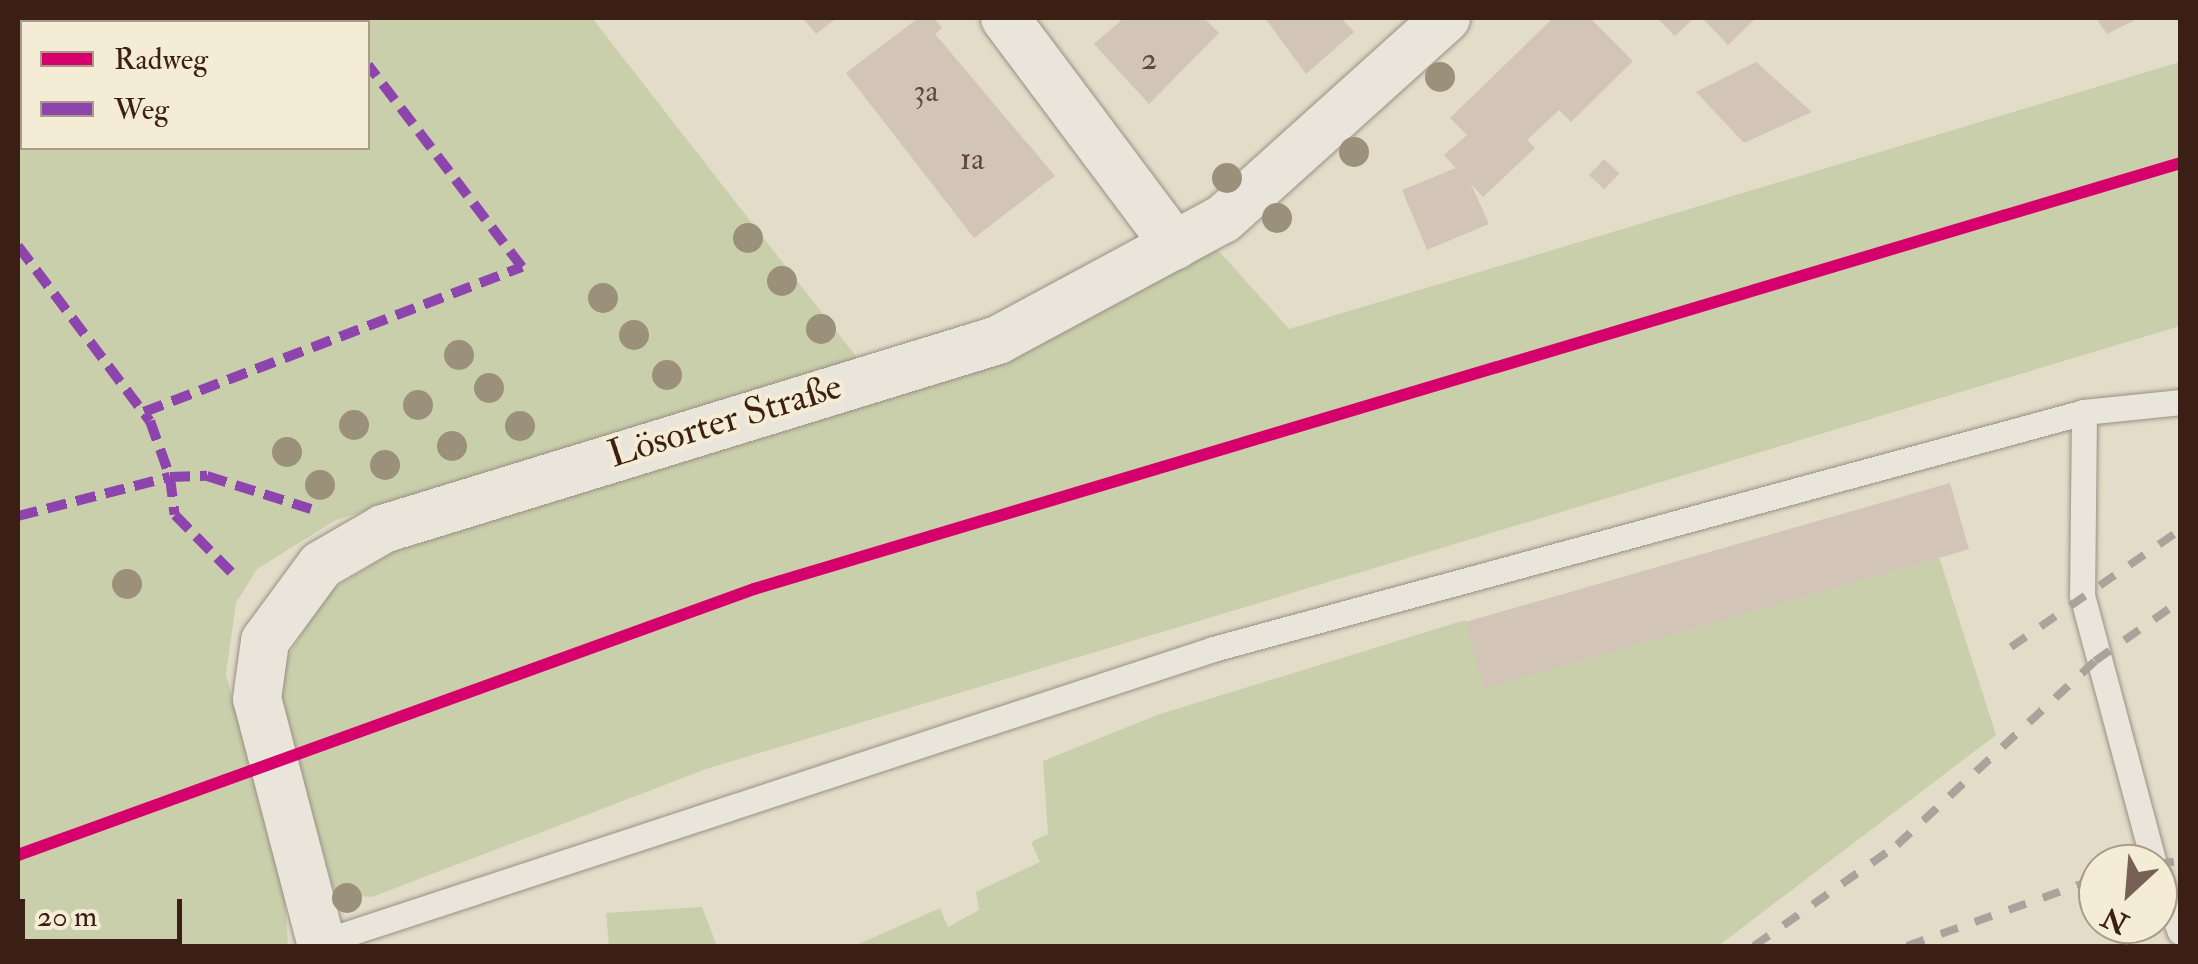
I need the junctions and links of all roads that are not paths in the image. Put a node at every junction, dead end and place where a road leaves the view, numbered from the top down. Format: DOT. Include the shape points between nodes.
graph roads {
  1 [pos="1006,18"];
  2 [pos="1446,18"];
  3 [pos="1176,245"];
  4 [pos="2180,402"];
  5 [pos="2084,412"];
  6 [pos="2149,844"];
  7 [pos="322,944"];
  1 -- 3 [label="street"];
  2 -- 3 [label="street, Lösorter Straße" via="1284,172"];
  3 -- 7 [label="street, Lösorter Straße" via="998,340 383,529 320,565 265,641 257,700"];
  4 -- 5 [label="lane"];
  5 -- 6 [label="lane" via="2082,595"];
  5 -- 7 [label="lane" via="1159,665"];
}
